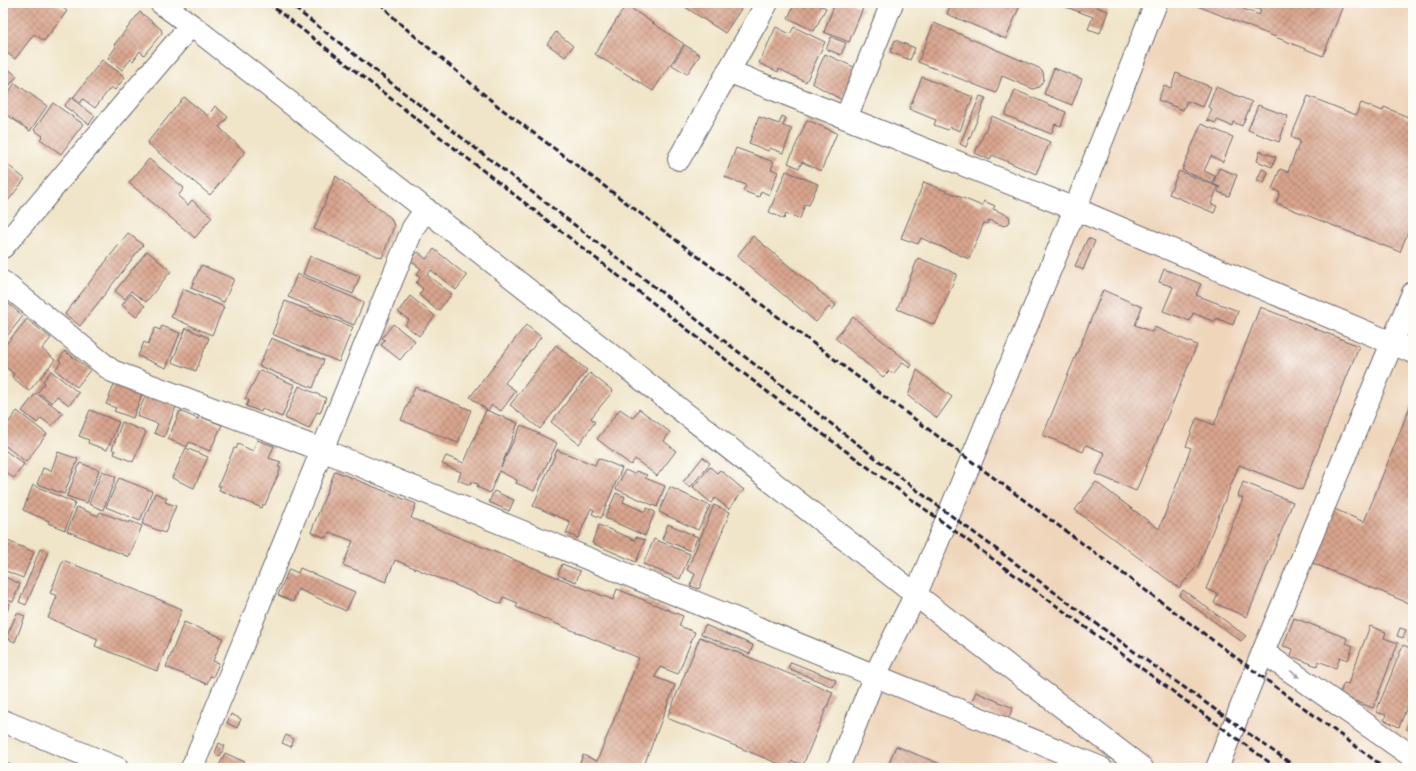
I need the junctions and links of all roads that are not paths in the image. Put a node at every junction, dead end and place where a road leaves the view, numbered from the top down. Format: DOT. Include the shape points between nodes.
graph roads {
  1 [pos="161,3"];
  2 [pos="767,3"];
  3 [pos="892,3"];
  4 [pos="1156,3"];
  5 [pos="191,25"];
  6 [pos="728,71"];
  7 [pos="846,118"];
  8 [pos="679,159"];
  9 [pos="426,209"];
  10 [pos="1076,209"];
  11 [pos="3,248"];
  12 [pos="3,282"];
  13 [pos="1413,292"];
  14 [pos="1393,344"];
  15 [pos="1413,352"];
  16 [pos="322,450"];
  17 [pos="916,594"];
  18 [pos="1263,652"];
  19 [pos="875,675"];
  20 [pos="3,720"];
  21 [pos="1413,757"];
  22 [pos="1139,767"];
  23 [pos="117,768"];
  24 [pos="192,768"];
  25 [pos="838,768"];
  26 [pos="1101,768"];
  27 [pos="1217,768"];
  1 -- 5 [label="street"];
  2 -- 6 [label="street"];
  3 -- 7 [label="street"];
  4 -- 10 [label="street"];
  5 -- 9 [label="street"];
  5 -- 11 [label="street"];
  6 -- 7 [label="street"];
  6 -- 8 [label="street"];
  7 -- 10 [label="street"];
  9 -- 16 [label="street" via="413,228"];
  9 -- 17 [label="street"];
  10 -- 14 [label="street"];
  10 -- 17 [label="street"];
  12 -- 16 [label="street" via="112,371"];
  13 -- 14 [label="street"];
  14 -- 15 [label="street"];
  14 -- 18 [label="street"];
  16 -- 19 [label="street"];
  16 -- 24 [label="street"];
  17 -- 19 [label="street"];
  17 -- 22 [label="street"];
  18 -- 21 [label="street, one-way"];
  18 -- 27 [label="street"];
  19 -- 25 [label="street"];
  19 -- 26 [label="street"];
  20 -- 23 [label="street"];
}
